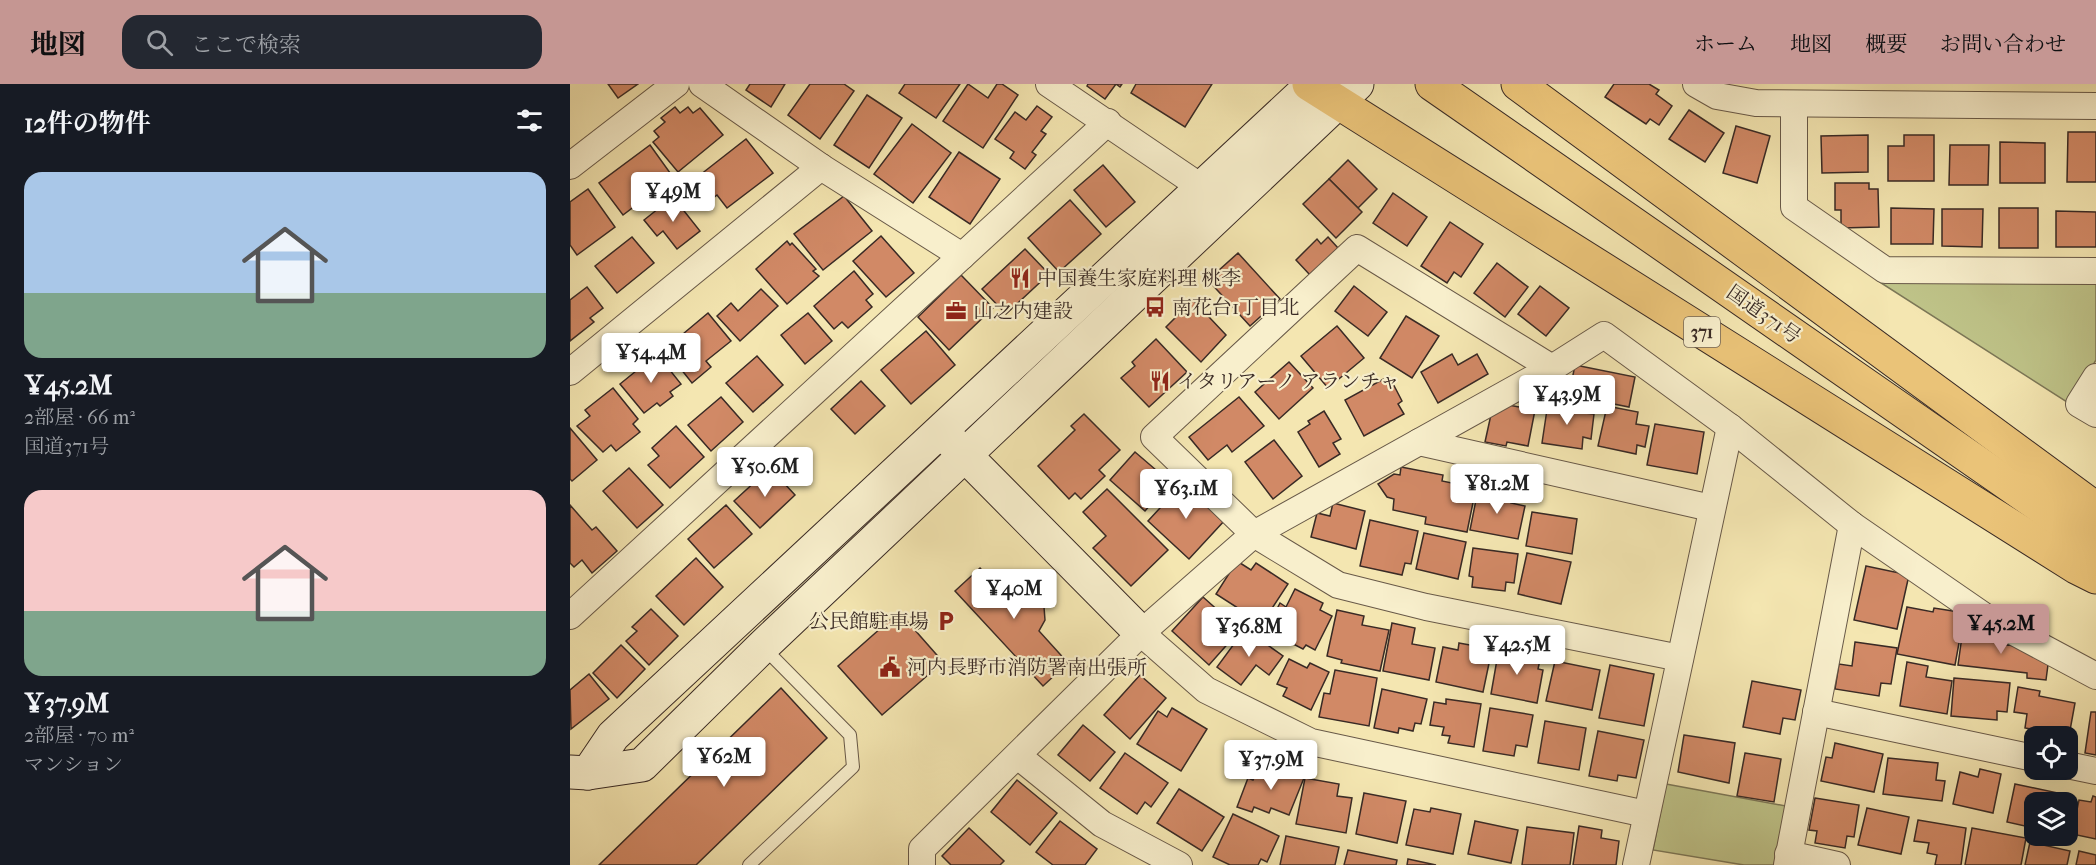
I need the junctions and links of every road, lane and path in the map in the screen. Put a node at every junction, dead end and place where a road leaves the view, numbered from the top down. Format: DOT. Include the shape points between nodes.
graph roads {
  1 [pos="676,84"];
  2 [pos="702,84"];
  3 [pos="1049,84"];
  4 [pos="1432,84"];
  5 [pos="1518,84"];
  6 [pos="1696,84"];
  7 [pos="1311,85"];
  8 [pos="1347,94"];
  9 [pos="1933,94"];
  10 [pos="1794,105"];
  11 [pos="2096,106"];
  12 [pos="1108,122"];
  13 [pos="570,166"];
  14 [pos="822,167"];
  15 [pos="1201,187"];
  16 [pos="962,256"];
  17 [pos="2096,271"];
  18 [pos="1552,368"];
  19 [pos="570,372"];
  20 [pos="2096,376"];
  21 [pos="2096,414"];
  22 [pos="1730,427"];
  23 [pos="939,430"];
  24 [pos="1419,442"];
  25 [pos="965,456"];
  26 [pos="1712,508"];
  27 [pos="2096,509"];
  28 [pos="1852,525"];
  29 [pos="1254,534"];
  30 [pos="2096,545"];
  31 [pos="2096,577"];
  32 [pos="570,616"];
  33 [pos="1141,633"];
  34 [pos="763,646"];
  35 [pos="1680,658"];
  36 [pos="2096,676"];
  37 [pos="1816,712"];
  38 [pos="1018,756"];
  39 [pos="2024,756"];
  40 [pos="576,766"];
  41 [pos="2078,767"];
  42 [pos="2096,771"];
  43 [pos="1646,814"];
  44 [pos="1788,860"];
  45 [pos="749,865"];
  46 [pos="922,865"];
  47 [pos="1179,865"];
  48 [pos="1636,865"];
  49 [pos="1837,865"];
  1 -- 13 [label="street"];
  2 -- 14 [label="street"];
  3 -- 12 [label="street"];
  4 -- 30 [label="highway, 国道371号 / 371"];
  5 -- 27 [label="highway"];
  6 -- 10 [label="street" via="1717,96"];
  7 -- 8 [label="highway, 371"];
  7 -- 15 [label="street"];
  8 -- 25 [label="street"];
  8 -- 31 [label="highway, 371"];
  9 -- 10 [label="street"];
  9 -- 11 [label="street"];
  10 -- 17 [label="street" via="1794,207 1885,270"];
  12 -- 15 [label="street"];
  12 -- 16 [label="street"];
  14 -- 16 [label="street"];
  14 -- 19 [label="street"];
  15 -- 23 [label="street"];
  16 -- 32 [label="street"];
  18 -- 22 [label="street" via="1604,335"];
  18 -- 24 [label="street"];
  18 -- 29 [label="street" via="1357,248 1154,437"];
  20 -- 21 [label="street" via="2079,404"];
  22 -- 26 [label="street"];
  22 -- 28 [label="street"];
  23 -- 25 [label="street"];
  23 -- 40 [label="street"];
  24 -- 26 [label="street"];
  24 -- 29 [label="street"];
  25 -- 33 [label="street"];
  25 -- 34 [label="street"];
  26 -- 35 [label="street"];
  28 -- 36 [label="street" via="1984,616"];
  28 -- 37 [label="street"];
  29 -- 33 [label="street"];
  29 -- 35 [label="street" via="1338,585 1426,607"];
  33 -- 38 [label="street"];
  33 -- 43 [label="street" via="1206,690 1311,742"];
  34 -- 40 [label="street" via="642,765"];
  34 -- 45 [label="lane" via="850,735 853,767"];
  35 -- 43 [label="street"];
  37 -- 39 [label="street"];
  37 -- 44 [label="street"];
  38 -- 46 [label="street" via="922,849"];
  38 -- 47 [label="street" via="1102,824"];
  41 -- 42 [label="street"];
  43 -- 48 [label="street"];
  44 -- 49 [label="street"];
}
